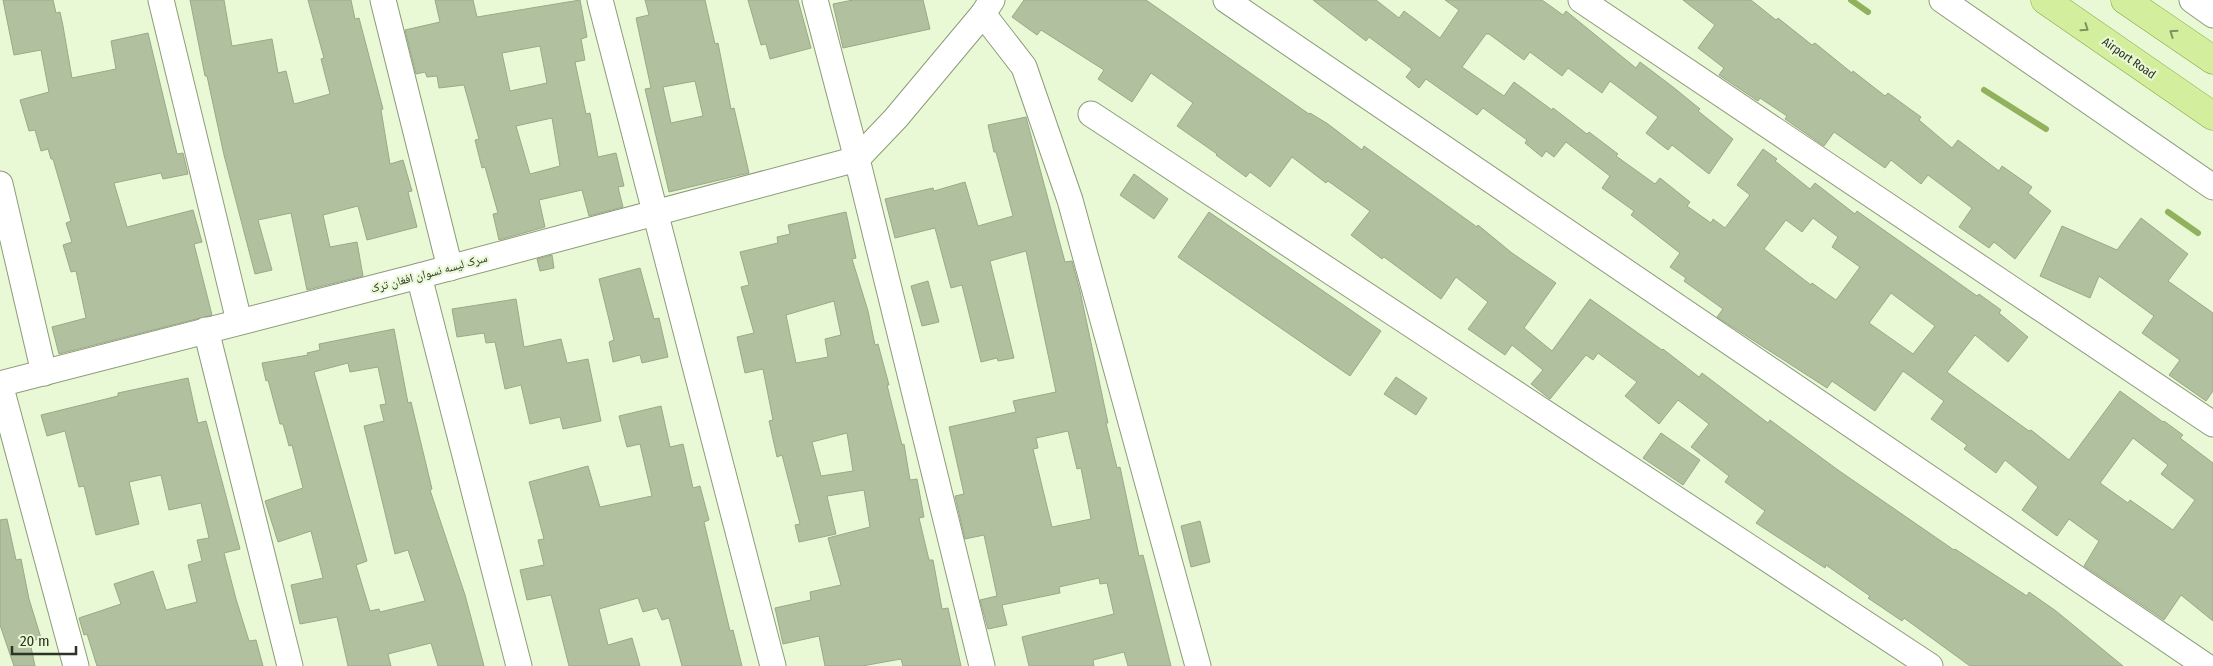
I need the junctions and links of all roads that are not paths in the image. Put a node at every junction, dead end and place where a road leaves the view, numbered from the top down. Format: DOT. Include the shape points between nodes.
graph roads {
  1 [pos="161,0"];
  2 [pos="383,0"];
  3 [pos="600,0"];
  4 [pos="815,0"];
  5 [pos="1226,0"];
  6 [pos="1581,0"];
  7 [pos="1942,0"];
  8 [pos="2045,0"];
  9 [pos="2125,0"];
  10 [pos="988,7"];
  11 [pos="2213,60"];
  12 [pos="1091,114"];
  13 [pos="2213,116"];
  14 [pos="857,159"];
  15 [pos="0,184"];
  16 [pos="2213,187"];
  17 [pos="656,213"];
  18 [pos="450,268"];
  19 [pos="418,276"];
  20 [pos="239,321"];
  21 [pos="206,330"];
  22 [pos="44,373"];
  23 [pos="0,384"];
  24 [pos="2213,424"];
  25 [pos="76,666"];
  26 [pos="290,666"];
  27 [pos="519,666"];
  28 [pos="773,666"];
  29 [pos="982,666"];
  30 [pos="1198,666"];
  31 [pos="1930,666"];
  32 [pos="2206,666"];
  1 -- 20 [label="street"];
  2 -- 18 [label="street"];
  3 -- 17 [label="street"];
  4 -- 14 [label="street"];
  5 -- 32 [label="street"];
  6 -- 24 [label="street"];
  7 -- 16 [label="street"];
  8 -- 13 [label="main road, Airport Road, one-way"];
  11 -- 9 [label="main road, one-way"];
  10 -- 14 [label="street" via="896,118"];
  10 -- 30 [label="street" via="1024,66 1070,200"];
  12 -- 31 [label="street"];
  14 -- 17 [label="street, سرک لیسه نسوان افغان‌ ترک"];
  14 -- 29 [label="street"];
  15 -- 22 [label="street"];
  17 -- 18 [label="street, سرک لیسه نسوان افغان‌ ترک"];
  17 -- 28 [label="street"];
  18 -- 19 [label="street, سرک لیسه نسوان افغان‌ ترک"];
  19 -- 20 [label="street, سرک لیسه نسوان افغان‌ ترک"];
  19 -- 27 [label="street"];
  20 -- 21 [label="street, سرک لیسه نسوان افغان‌ ترک"];
  21 -- 22 [label="street, سرک لیسه نسوان افغان‌ ترک"];
  21 -- 26 [label="street"];
  22 -- 23 [label="street, سرک لیسه نسوان افغان‌ ترک"];
  23 -- 25 [label="street"];
}
